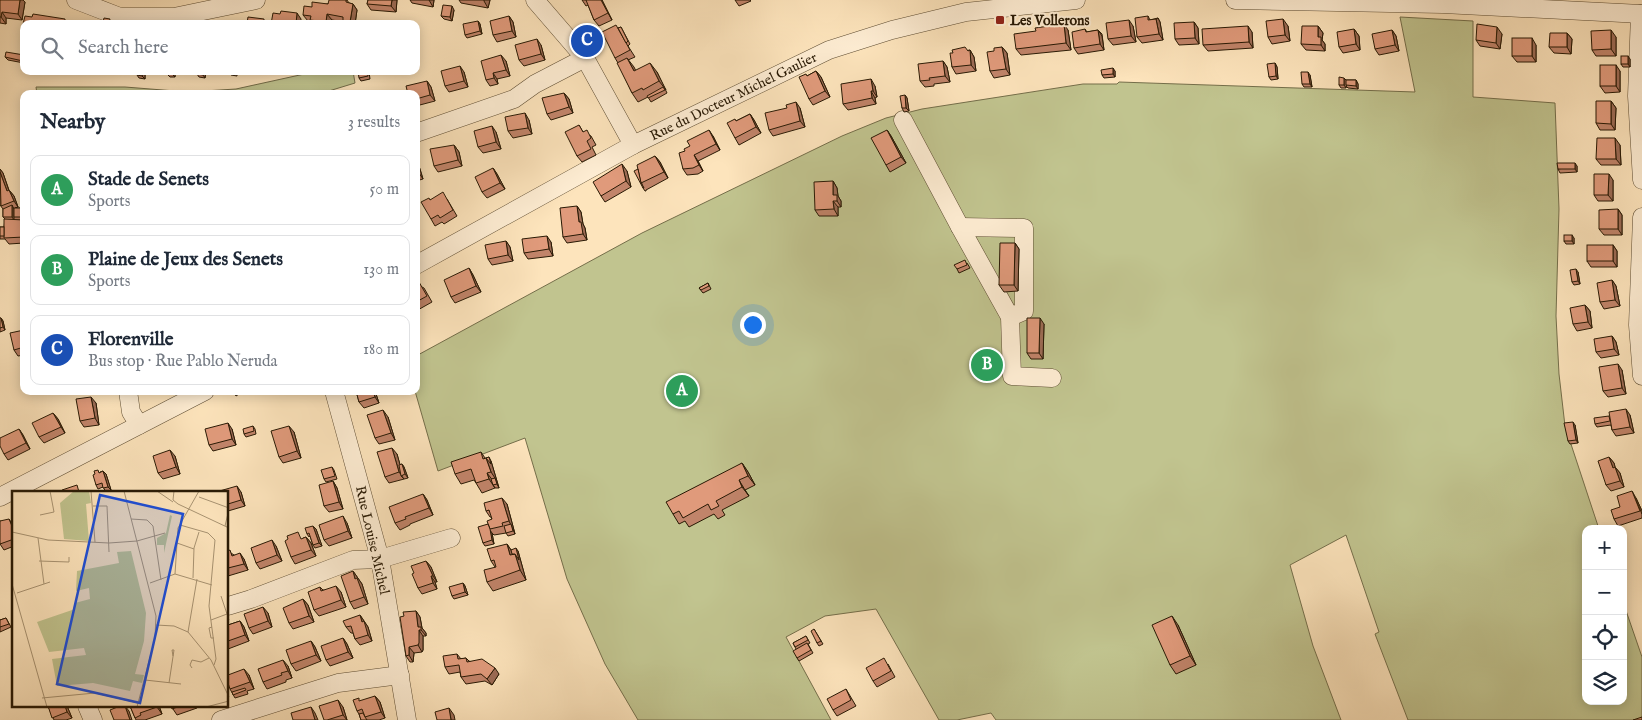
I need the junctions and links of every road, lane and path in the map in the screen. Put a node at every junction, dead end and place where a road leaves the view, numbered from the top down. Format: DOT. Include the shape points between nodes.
graph roads {
  1 [pos="76,0"];
  2 [pos="253,0"];
  3 [pos="535,0"];
  4 [pos="1076,0"];
  5 [pos="1235,0"];
  6 [pos="1442,2"];
  7 [pos="95,5"];
  8 [pos="965,6"];
  9 [pos="1641,14"];
  10 [pos="585,58"];
  11 [pos="903,120"];
  12 [pos="420,132"];
  13 [pos="633,145"];
  14 [pos="1642,180"];
  15 [pos="1642,218"];
  16 [pos="960,227"];
  17 [pos="420,263"];
  18 [pos="1010,316"];
  19 [pos="1642,376"];
  20 [pos="1052,378"];
  21 [pos="129,395"];
  22 [pos="197,395"];
  23 [pos="335,395"];
  24 [pos="139,425"];
  25 [pos="0,497"];
  26 [pos="452,538"];
  27 [pos="380,559"];
  28 [pos="229,606"];
  29 [pos="400,675"];
  30 [pos="88,708"];
  31 [pos="93,720"];
  32 [pos="221,720"];
  33 [pos="408,720"];
  1 -- 7 [label="street"];
  2 -- 7 [label="street" via="174,17 120,16"];
  3 -- 10 [label="street"];
  4 -- 8 [label="street, Rue du Docteur Michel Gaulier"];
  5 -- 6 [label="street"];
  6 -- 9 [label="street"];
  8 -- 13 [label="street, Rue du Docteur Michel Gaulier" via="829,50"];
  9 -- 14 [label="street" via="1638,96"];
  10 -- 12 [label="street" via="514,99"];
  10 -- 13 [label="street"];
  11 -- 16 [label="street"];
  13 -- 17 [label="street, Rue du Docteur Michel Gaulier"];
  15 -- 19 [label="street" via="1638,325"];
  16 -- 18 [label="street"];
  16 -- 18 [label="street" via="1024,228 1024,311"];
  18 -- 20 [label="street" via="1012,376"];
  21 -- 24 [label="street" via="131,412"];
  22 -- 24 [label="street"];
  23 -- 27 [label="street, Rue Louise Michel"];
  24 -- 25 [label="street"];
  26 -- 27 [label="street"];
  27 -- 28 [label="street" via="353,560"];
  27 -- 29 [label="street, Rue Louise Michel"];
  29 -- 32 [label="street" via="338,683"];
  29 -- 33 [label="street, Rue Louise Michel"];
  30 -- 31 [label="street"];
}
